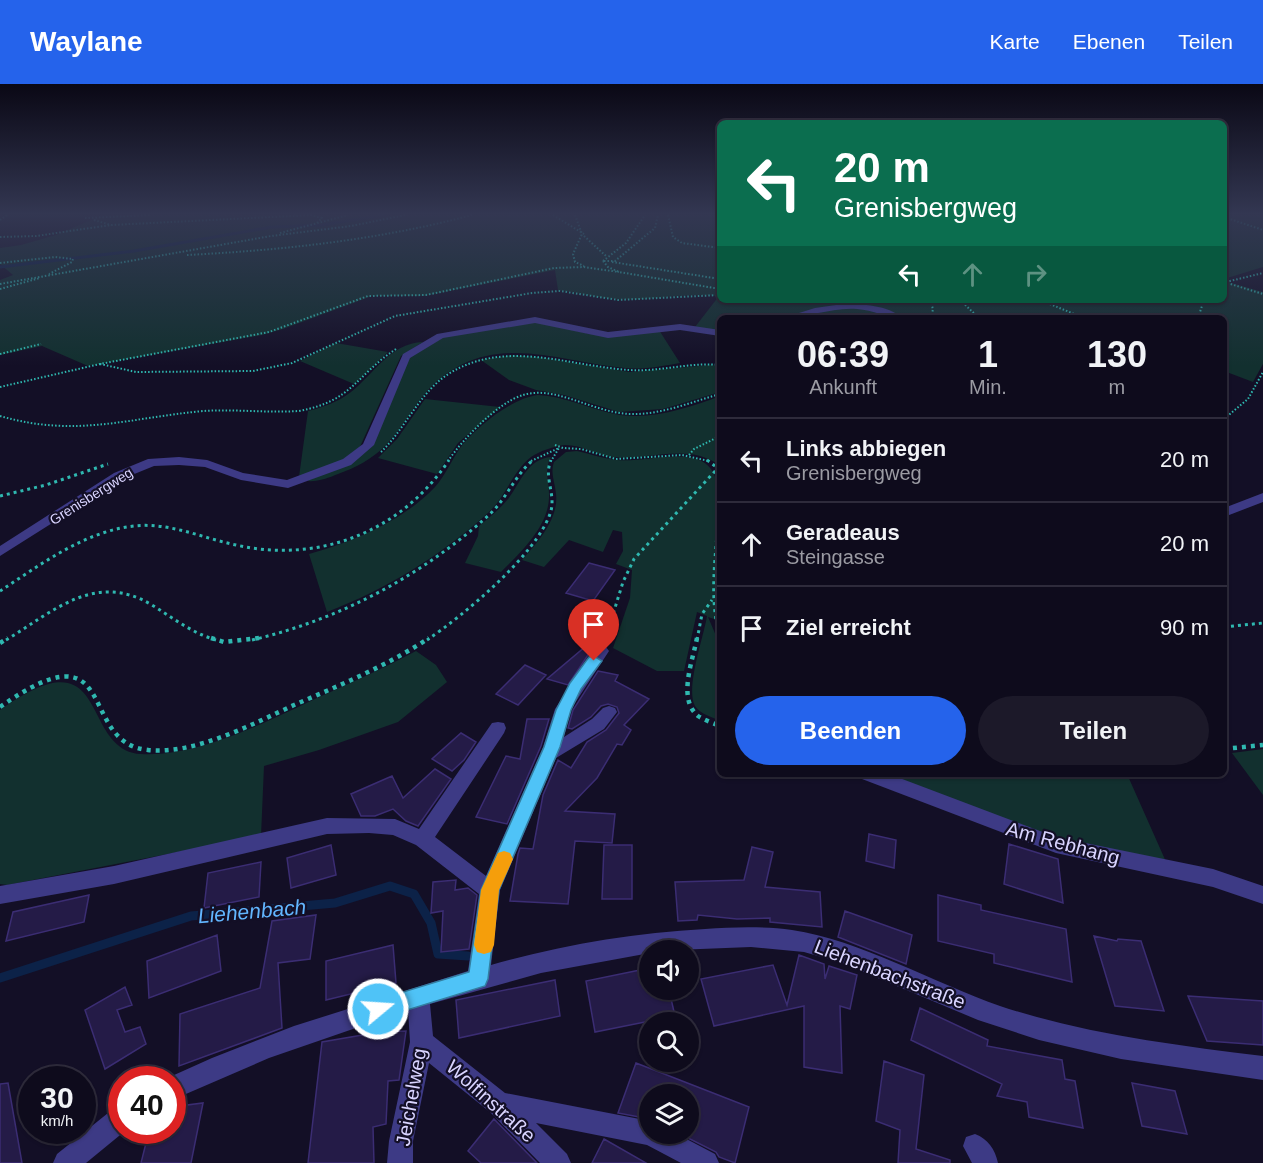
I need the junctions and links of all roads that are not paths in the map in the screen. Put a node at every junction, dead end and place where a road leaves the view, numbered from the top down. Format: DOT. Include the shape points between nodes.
graph roads {
  1 [pos="799,315"];
  2 [pos="886,315"];
  3 [pos="717,333"];
  4 [pos="1263,497"];
  5 [pos="1227,512"];
  6 [pos="0,552"];
  7 [pos="601,651"];
  8 [pos="609,711"];
  9 [pos="498,728"];
  10 [pos="549,754"];
  11 [pos="876,777"];
  12 [pos="423,839"];
  13 [pos="490,890"];
  14 [pos="0,895"];
  15 [pos="1263,895"];
  16 [pos="478,979"];
  17 [pos="418,996"];
  18 [pos="422,1042"];
  19 [pos="1263,1068"];
  20 [pos="186,1082"];
  21 [pos="500,1104"];
  22 [pos="108,1129"];
  23 [pos="639,1132"];
  24 [pos="670,1144"];
  25 [pos="66,1163"];
  26 [pos="400,1163"];
  27 [pos="558,1163"];
  28 [pos="706,1163"];
  1 -- 2 [label="street" via="848,305"];
  3 -- 6 [label="street, Grenisbergweg" via="680,327 608,335 535,320 440,336 406,356 368,445 347,462 288,484 241,476 207,464 152,462 118,476"];
  4 -- 5 [label="street"];
  7 -- 10 [label="street" via="563,710"];
  8 -- 10 [label="street" via="598,724"];
  9 -- 12 [label="street"];
  10 -- 13 [label="street"];
  11 -- 15 [label="street, Am Rebhang" via="1056,845"];
  12 -- 13 [label="street"];
  12 -- 14 [label="street" via="395,827 327,826 114,875"];
  13 -- 16 [label="street"];
  16 -- 17 [label="street, Liehenbachstraße"];
  16 -- 19 [label="street, Liehenbachstraße" via="579,954 673,939 765,937 804,942 847,955 1039,1030 1145,1052"];
  17 -- 18 [label="street, Jeichelweg"];
  17 -- 20 [label="street, Liehenbachstraße" via="317,1029"];
  18 -- 21 [label="street, Wolfinstraße"];
  18 -- 26 [label="street, Jeichelweg"];
  21 -- 23 [label="street"];
  21 -- 27 [label="street, Wolfinstraße"];
  22 -- 25 [label="street"];
  24 -- 28 [label="street"];
}
